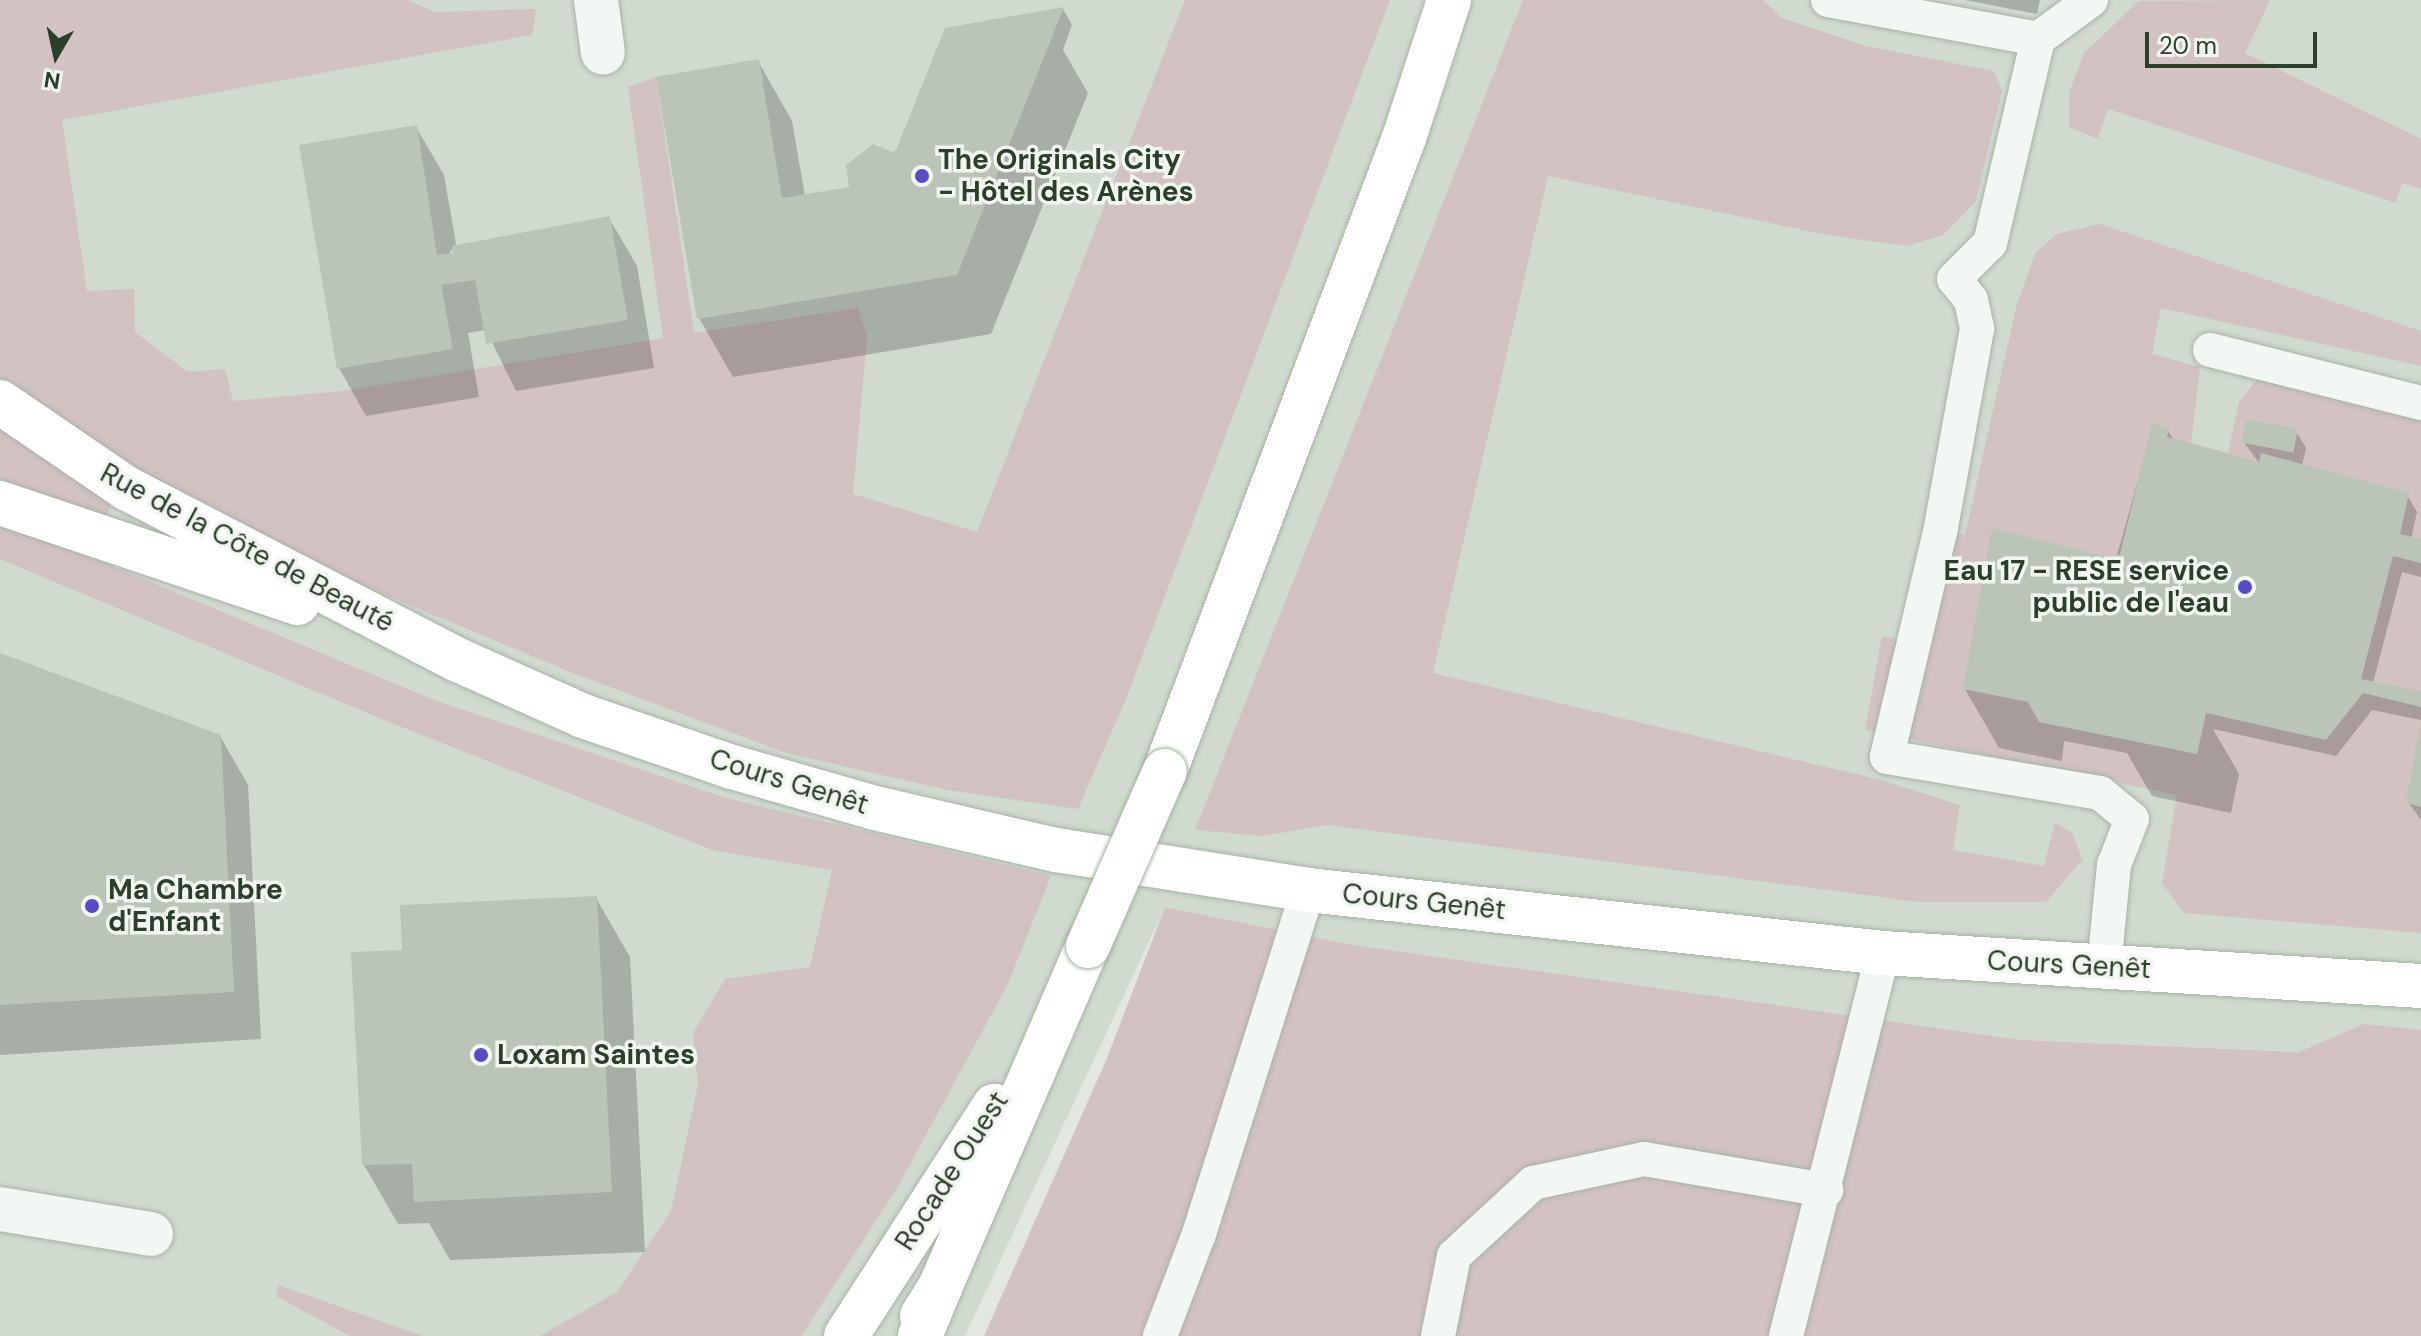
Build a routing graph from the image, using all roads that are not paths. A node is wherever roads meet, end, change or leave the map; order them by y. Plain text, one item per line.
1 (596, 0) edge
2 (1449, 0) edge
3 (1828, 0) edge
4 (2091, 0) edge
5 (2038, 39) junction
6 (603, 53) dead end
7 (2210, 350) dead end
8 (0, 402) edge
9 (2421, 403) edge
10 (0, 503) edge
11 (458, 660) junction
12 (1308, 890) junction
13 (1883, 953) junction
14 (2104, 967) junction
15 (2421, 986) edge
16 (1059, 1006) junction
17 (1826, 1190) junction
18 (0, 1209) edge
19 (151, 1234) dead end
20 (941, 1285) junction
21 (846, 1336) edge
22 (910, 1336) edge
23 (920, 1336) edge
24 (1160, 1336) edge
25 (1438, 1336) edge
26 (1786, 1336) edge

1 - 6 street
2 - 16 main road, bridge
3 - 5 lane
4 - 5 lane
5 - 14 lane
7 - 9 lane
8 - 11 main road, Rue de la Côte de Beauté
10 - 11 main road
11 - 12 main road, Cours Genêt
12 - 13 main road, Cours Genêt
12 - 24 lane
13 - 14 main road, Cours Genêt
13 - 17 lane
14 - 15 main road, Cours Genêt
16 - 20 main road
16 - 21 main road, Rocade Ouest
17 - 25 lane
17 - 26 lane
18 - 19 street
20 - 22 main road, Rocade Ouest
20 - 23 main road

